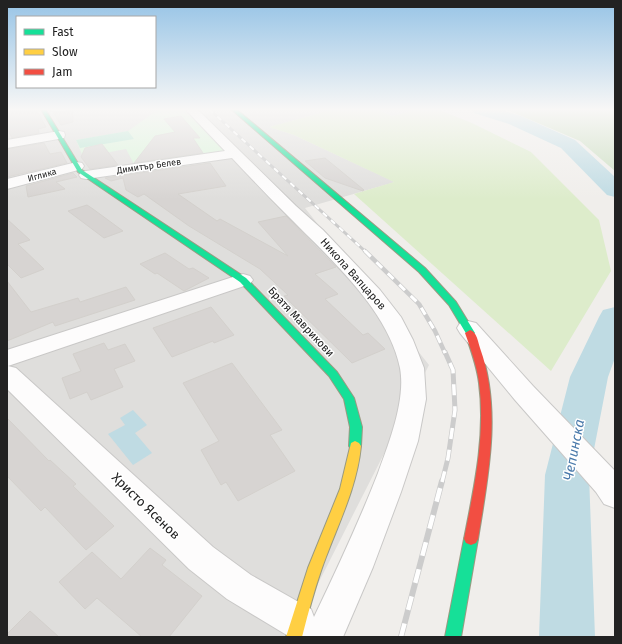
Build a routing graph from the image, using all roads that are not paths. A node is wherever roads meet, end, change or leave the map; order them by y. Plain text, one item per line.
1 (36, 139) edge
2 (61, 139) edge
3 (222, 139) edge
4 (268, 139) edge
5 (7, 144) edge
6 (236, 153) junction
7 (81, 171) junction
8 (7, 184) edge
9 (243, 280) junction
10 (467, 327) junction
11 (7, 358) edge
12 (7, 374) edge
13 (611, 489) edge
14 (296, 630) edge
15 (324, 637) edge
16 (453, 637) edge

1 - 5 street
2 - 7 street, Братя Маврикови
3 - 6 street, Никола Вапцаров
4 - 10 street
6 - 7 street, Димитър Белев
6 - 15 street, Никола Вапцаров
7 - 8 street, Иглика
7 - 9 street, Братя Маврикови
9 - 11 street
9 - 14 street, Братя Маврикови
10 - 13 street
10 - 16 street
12 - 14 street, Христо Ясенов

